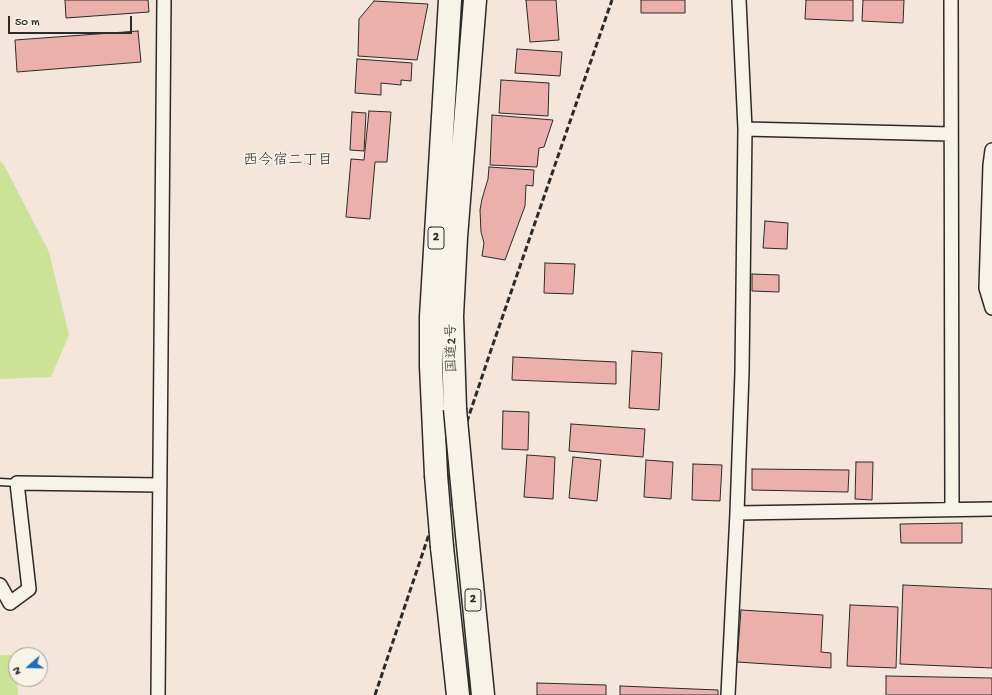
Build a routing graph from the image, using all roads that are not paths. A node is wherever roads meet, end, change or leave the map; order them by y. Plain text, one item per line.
1 (164, 0) edge
2 (450, 0) edge
3 (474, 0) edge
4 (739, 0) edge
5 (951, 0) edge
6 (745, 130) junction
7 (951, 134) junction
8 (992, 150) edge
9 (992, 308) edge
10 (0, 482) edge
11 (17, 483) junction
12 (160, 485) junction
13 (952, 509) junction
14 (992, 509) edge
15 (737, 513) junction
16 (0, 585) edge
17 (158, 695) edge
18 (458, 695) edge
19 (483, 695) edge
20 (728, 695) edge

1 - 12 street
2 - 18 highway, 国道2号 / 2, bridge
3 - 19 highway, 国道2号 / 2, bridge
4 - 6 street
5 - 7 street
6 - 7 street
6 - 15 street
7 - 13 street
8 - 9 street
10 - 11 lane
11 - 12 street
11 - 16 street
12 - 17 street
13 - 14 street
13 - 15 street
15 - 20 street

